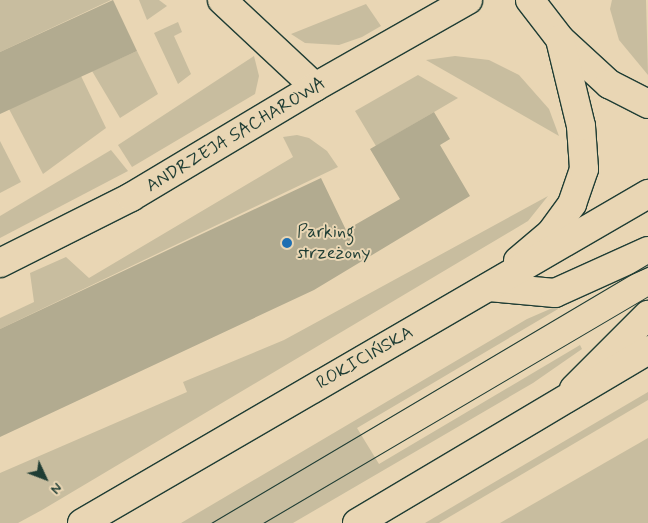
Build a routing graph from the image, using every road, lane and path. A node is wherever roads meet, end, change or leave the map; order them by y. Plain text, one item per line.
1 (222, 0) edge
2 (468, 0) edge
3 (530, 0) edge
4 (560, 39) junction
5 (315, 87) junction
6 (648, 104) edge
7 (648, 194) edge
8 (648, 251) edge
9 (0, 263) edge
10 (489, 287) junction
11 (648, 315) edge
12 (648, 350) edge
13 (561, 402) junction
14 (82, 523) edge
15 (357, 523) edge

1 - 5 street
2 - 5 street, ANDRZEJA SACHAROWA
3 - 4 street
4 - 6 street
4 - 10 street
5 - 9 street, ANDRZEJA SACHAROWA
7 - 10 street, ROKICIŃSKA
8 - 10 street
10 - 14 street, ROKICIŃSKA
11 - 13 street
12 - 13 street
13 - 15 street

